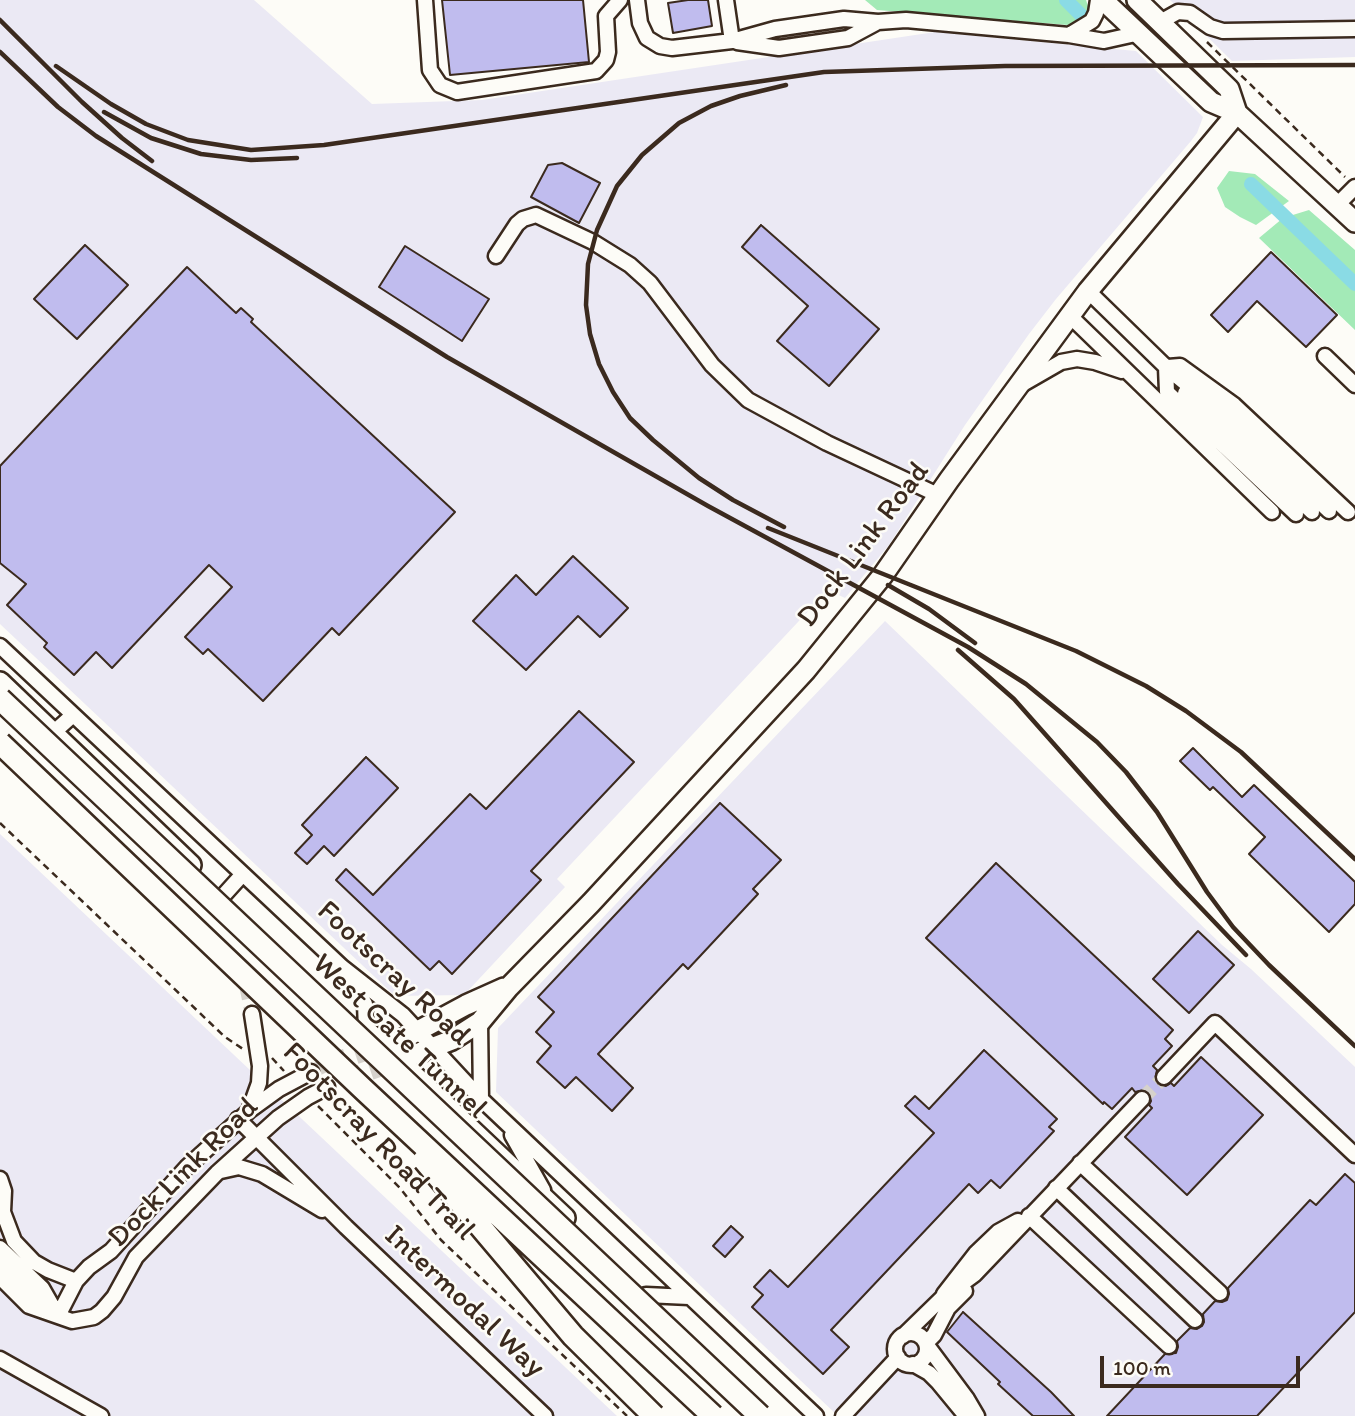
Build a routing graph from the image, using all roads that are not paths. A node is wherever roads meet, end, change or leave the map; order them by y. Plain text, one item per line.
1 (425, 0) edge
2 (620, 0) edge
3 (637, 0) edge
4 (726, 0) edge
5 (1098, 0) edge
6 (1103, 0) edge
7 (1137, 0) edge
8 (878, 22) junction
9 (1160, 22) junction
10 (1355, 29) edge
11 (1140, 33) junction
12 (1069, 35) junction
13 (732, 41) junction
14 (1237, 113) junction
15 (1355, 187) edge
16 (1337, 205) junction
17 (1355, 222) edge
18 (496, 256) dead end
19 (1088, 291) junction
20 (1069, 315) junction
21 (1325, 356) dead end
22 (1166, 367) junction
23 (1127, 373) junction
24 (1355, 385) edge
25 (1014, 389) junction
26 (938, 495) junction
27 (1329, 511) dead end
28 (1272, 512) dead end
29 (1312, 512) dead end
30 (1348, 512) dead end
31 (1296, 514) dead end
32 (0, 646) edge
33 (0, 682) edge
34 (0, 699) edge
35 (74, 715) junction
36 (53, 733) junction
37 (0, 743) edge
38 (242, 875) junction
39 (223, 895) junction
40 (342, 967) junction
41 (509, 986) junction
42 (252, 1014) tunnel mouth
43 (481, 1022) junction
44 (366, 1031) junction
45 (419, 1031) junction
46 (383, 1046) junction
47 (434, 1048) junction
48 (399, 1061) junction
49 (311, 1072) tunnel mouth
50 (1164, 1077) tunnel mouth
51 (327, 1087) tunnel mouth
52 (362, 1088) junction
53 (481, 1098) junction
54 (1142, 1099) tunnel mouth
55 (244, 1114) junction
56 (502, 1119) junction
57 (256, 1136) junction
58 (1355, 1155) edge
59 (1080, 1163) junction
60 (217, 1173) junction
61 (0, 1179) edge
62 (1056, 1188) junction
63 (552, 1206) junction
64 (1029, 1216) junction
65 (346, 1227) junction
66 (0, 1248) edge
67 (0, 1263) edge
68 (0, 1277) edge
69 (76, 1281) junction
70 (1220, 1293) dead end
71 (646, 1295) junction
72 (690, 1297) junction
73 (58, 1316) junction
74 (1195, 1320) dead end
75 (903, 1336) junction
76 (926, 1344) junction
77 (1169, 1346) dead end
78 (898, 1357) junction
79 (0, 1359) edge
80 (913, 1364) junction
81 (101, 1416) edge
82 (545, 1416) edge
83 (654, 1416) edge
84 (713, 1416) edge
85 (760, 1416) edge
86 (774, 1416) edge
87 (816, 1416) edge
88 (843, 1416) edge
89 (966, 1416) edge
90 (977, 1416) edge

1 - 2 street
3 - 13 street
4 - 13 street
5 - 12 street
6 - 11 main road
7 - 9 main road
8 - 12 street
8 - 13 street
8 - 13 street
8 - 13 street
9 - 10 street
9 - 11 main road
9 - 14 main road
11 - 12 street
11 - 14 main road
14 - 16 main road
14 - 19 main road, Dock Link Road
15 - 16 street
16 - 17 main road
18 - 26 street
19 - 20 main road, Dock Link Road
19 - 22 street
20 - 23 street
20 - 25 main road, Dock Link Road
21 - 24 street
22 - 27 street
22 - 29 street
22 - 30 street
22 - 31 street
23 - 25 street
23 - 28 street
25 - 26 main road, Dock Link Road
26 - 41 main road, Dock Link Road
32 - 35 street, Footscray Road
33 - 36 main road, Footscray Road
34 - 85 highway, West Gate Tunnel, bridge
35 - 36 street
35 - 38 street, Footscray Road
36 - 39 main road, Footscray Road
37 - 52 highway, West Gate Tunnel, bridge
38 - 39 street
38 - 40 street, Footscray Road
39 - 44 main road, Footscray Road
40 - 44 street
40 - 45 street, Footscray Road
41 - 43 main road, Dock Link Road
41 - 45 main road, Dock Link Road
42 - 55 street
43 - 47 main road, Dock Link Road
43 - 53 street
44 - 46 main road, Footscray Road
45 - 46 main road, Dock Link Road
45 - 47 street, Footscray Road
46 - 48 main road, Footscray Road
47 - 48 main road, Dock Link Road
47 - 53 street, Footscray Road
48 - 63 main road, Footscray Road
49 - 55 street, Dock Link Road
50 - 58 street
51 - 57 street, Dock Link Road
52 - 83 highway, bridge
52 - 84 highway, West Gate Tunnel, bridge
53 - 56 street, Footscray Road
54 - 59 street
55 - 57 street, Intermodal Way
55 - 69 street, Dock Link Road
56 - 63 street, Footscray Road
56 - 72 street, Footscray Road
57 - 60 street, Dock Link Road
57 - 65 street, Intermodal Way
59 - 62 street
59 - 70 street
60 - 65 street, Intermodal Way
60 - 73 street, Dock Link Road
61 - 69 street
62 - 64 street
62 - 74 street
63 - 71 main road, Footscray Road
64 - 75 street
64 - 76 street
64 - 77 street
65 - 82 street, Intermodal Way
66 - 73 street
67 - 73 street
68 - 73 street
69 - 73 street
71 - 72 street
71 - 86 main road, Footscray Road
72 - 87 street, Footscray Road
75 - 76 street
75 - 78 street
76 - 80 street
76 - 90 street
78 - 80 street
78 - 88 street
79 - 81 street
80 - 89 street

